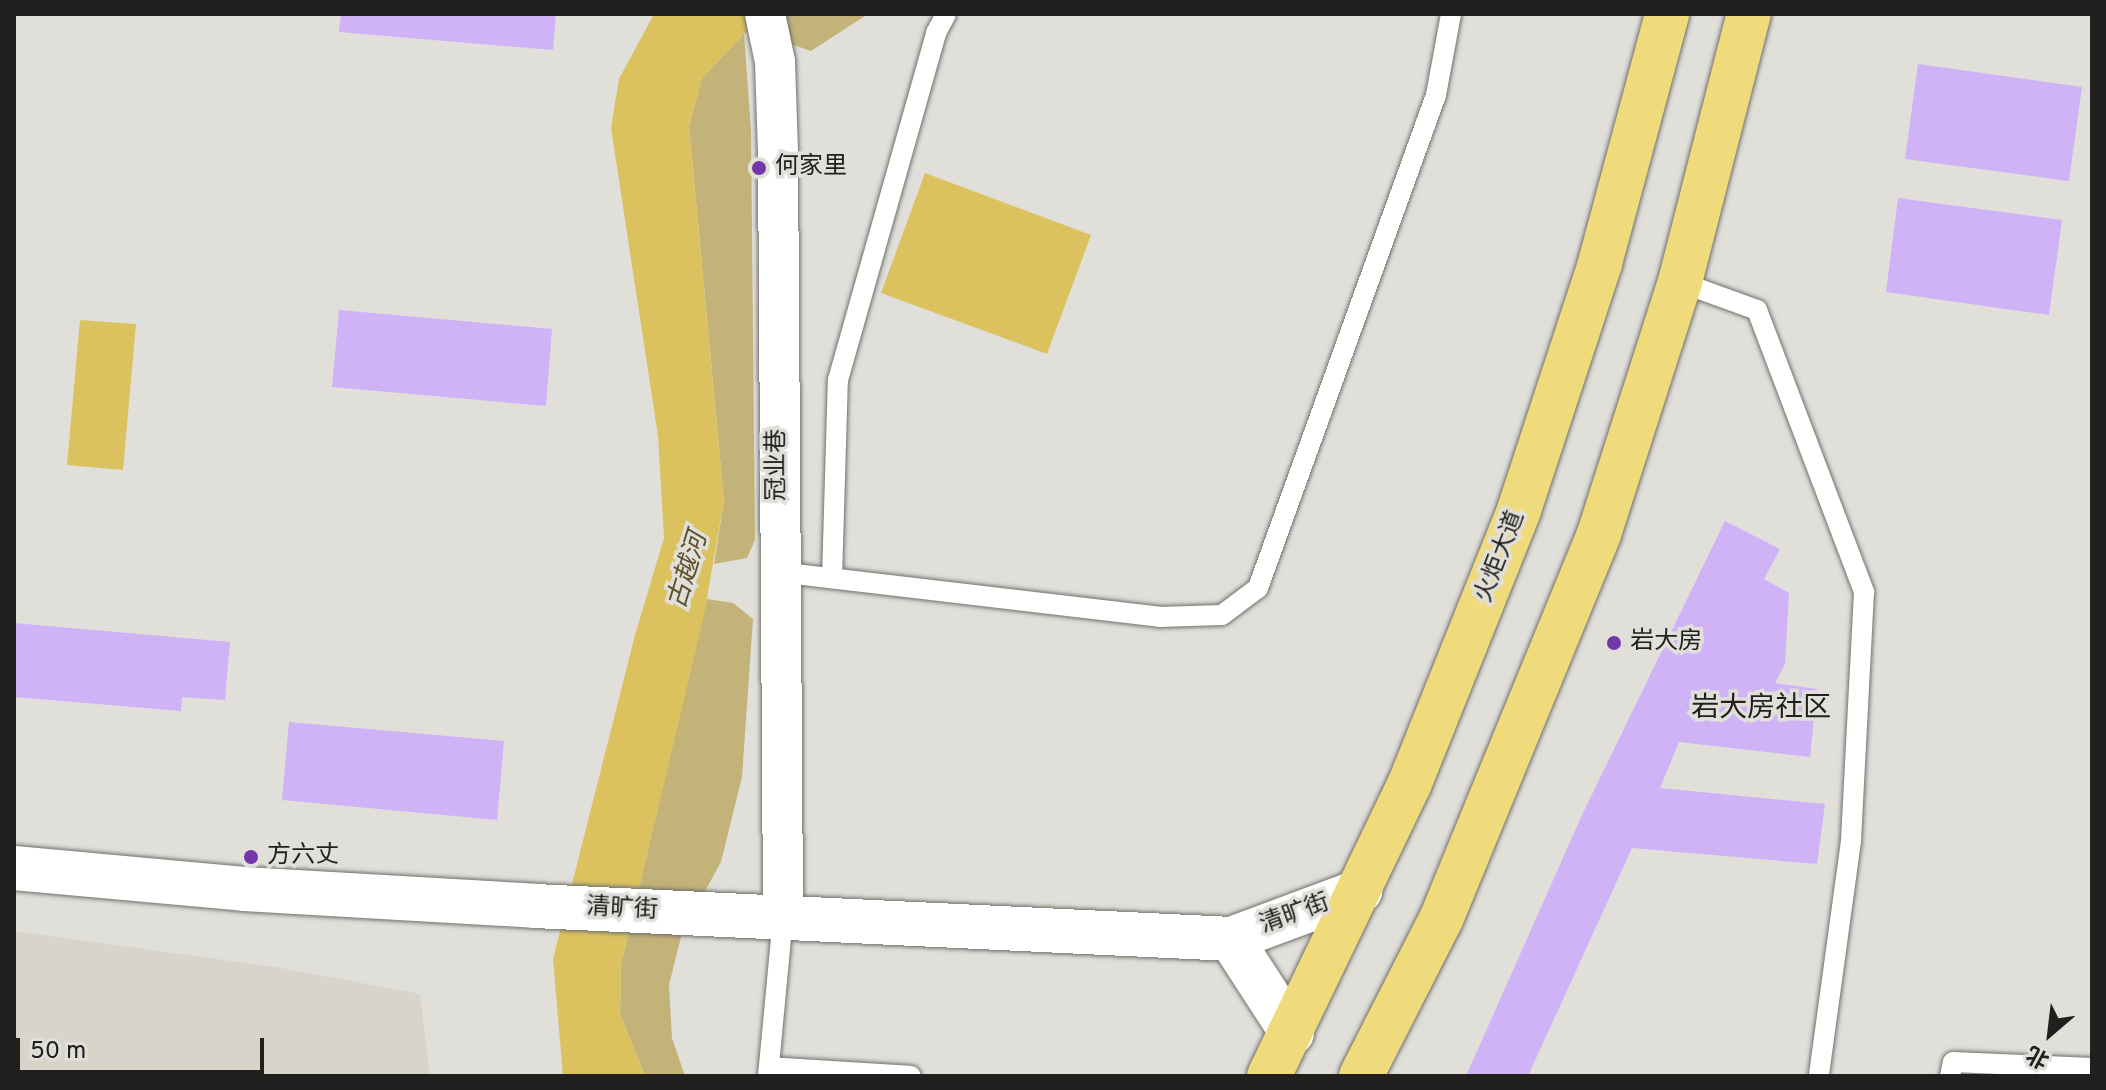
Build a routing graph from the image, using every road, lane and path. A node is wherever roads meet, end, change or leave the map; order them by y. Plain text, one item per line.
1 (765, 14) edge
2 (946, 14) edge
3 (1451, 14) edge
4 (1667, 14) edge
5 (1749, 14) edge
6 (1680, 282) junction
7 (778, 572) junction
8 (832, 578) junction
9 (14, 868) edge
10 (1360, 891) junction
11 (783, 917) junction
12 (1231, 939) junction
13 (1292, 1033) junction
14 (2092, 1068) edge
15 (768, 1071) edge
16 (911, 1076) edge
17 (1269, 1076) edge
18 (1361, 1076) edge
19 (1819, 1076) edge
20 (1950, 1076) edge

1 - 7 street, 冠业巷
2 - 8 lane
3 - 8 lane
4 - 10 main road, 火炬大道
5 - 6 main road
6 - 18 main road
6 - 19 lane
7 - 8 lane
7 - 11 street, 冠业巷
9 - 11 street, 清旷街
10 - 12 street, 清旷街
10 - 13 main road, 火炬大道
11 - 12 street, 清旷街
11 - 15 lane
12 - 13 street, 清旷街
13 - 17 main road, 火炬大道
14 - 20 lane
15 - 16 lane

